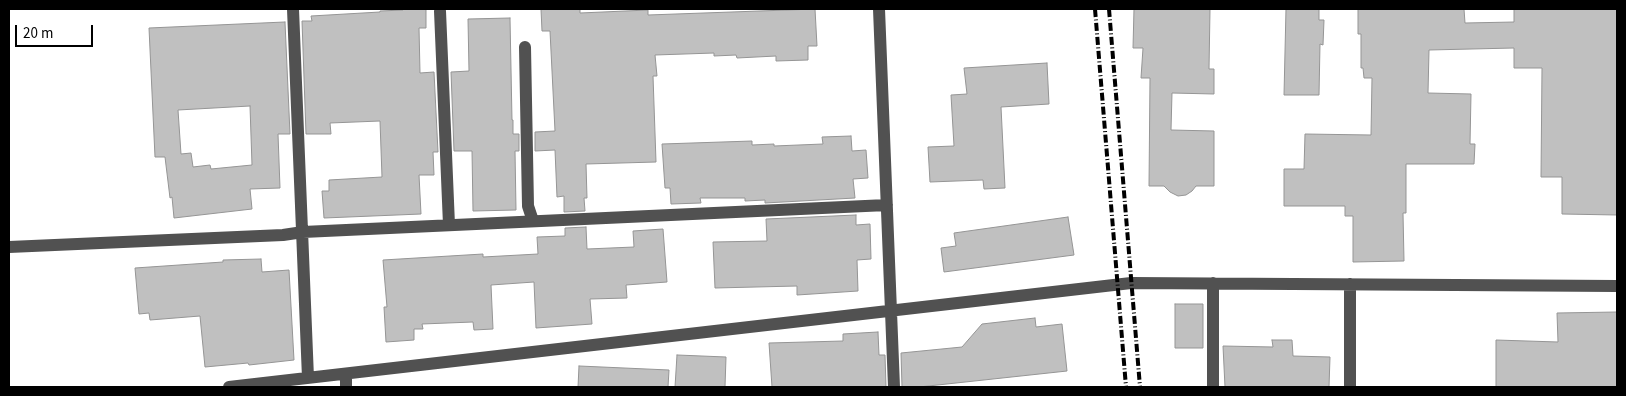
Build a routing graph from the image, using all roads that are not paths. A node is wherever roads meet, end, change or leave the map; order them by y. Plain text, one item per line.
1 (293, 9) edge
2 (879, 9) edge
3 (440, 11) dead end
4 (525, 47) dead end
5 (887, 205) junction
6 (534, 221) junction
7 (448, 225) junction
8 (303, 232) junction
9 (9, 247) edge
10 (1213, 283) junction
11 (1350, 284) junction
12 (1617, 286) edge
13 (891, 310) junction
14 (308, 378) junction
15 (346, 381) edge
16 (229, 387) edge
17 (894, 387) edge
18 (1213, 387) edge
19 (1350, 387) edge

1 - 8 street
2 - 5 street
3 - 7 street
4 - 6 street
5 - 6 street
5 - 13 street
6 - 7 street
7 - 8 street
8 - 9 street
8 - 14 street
10 - 11 street
10 - 13 street
10 - 18 street
11 - 12 street
11 - 19 street
13 - 15 street
13 - 17 street
14 - 15 street
14 - 16 street

